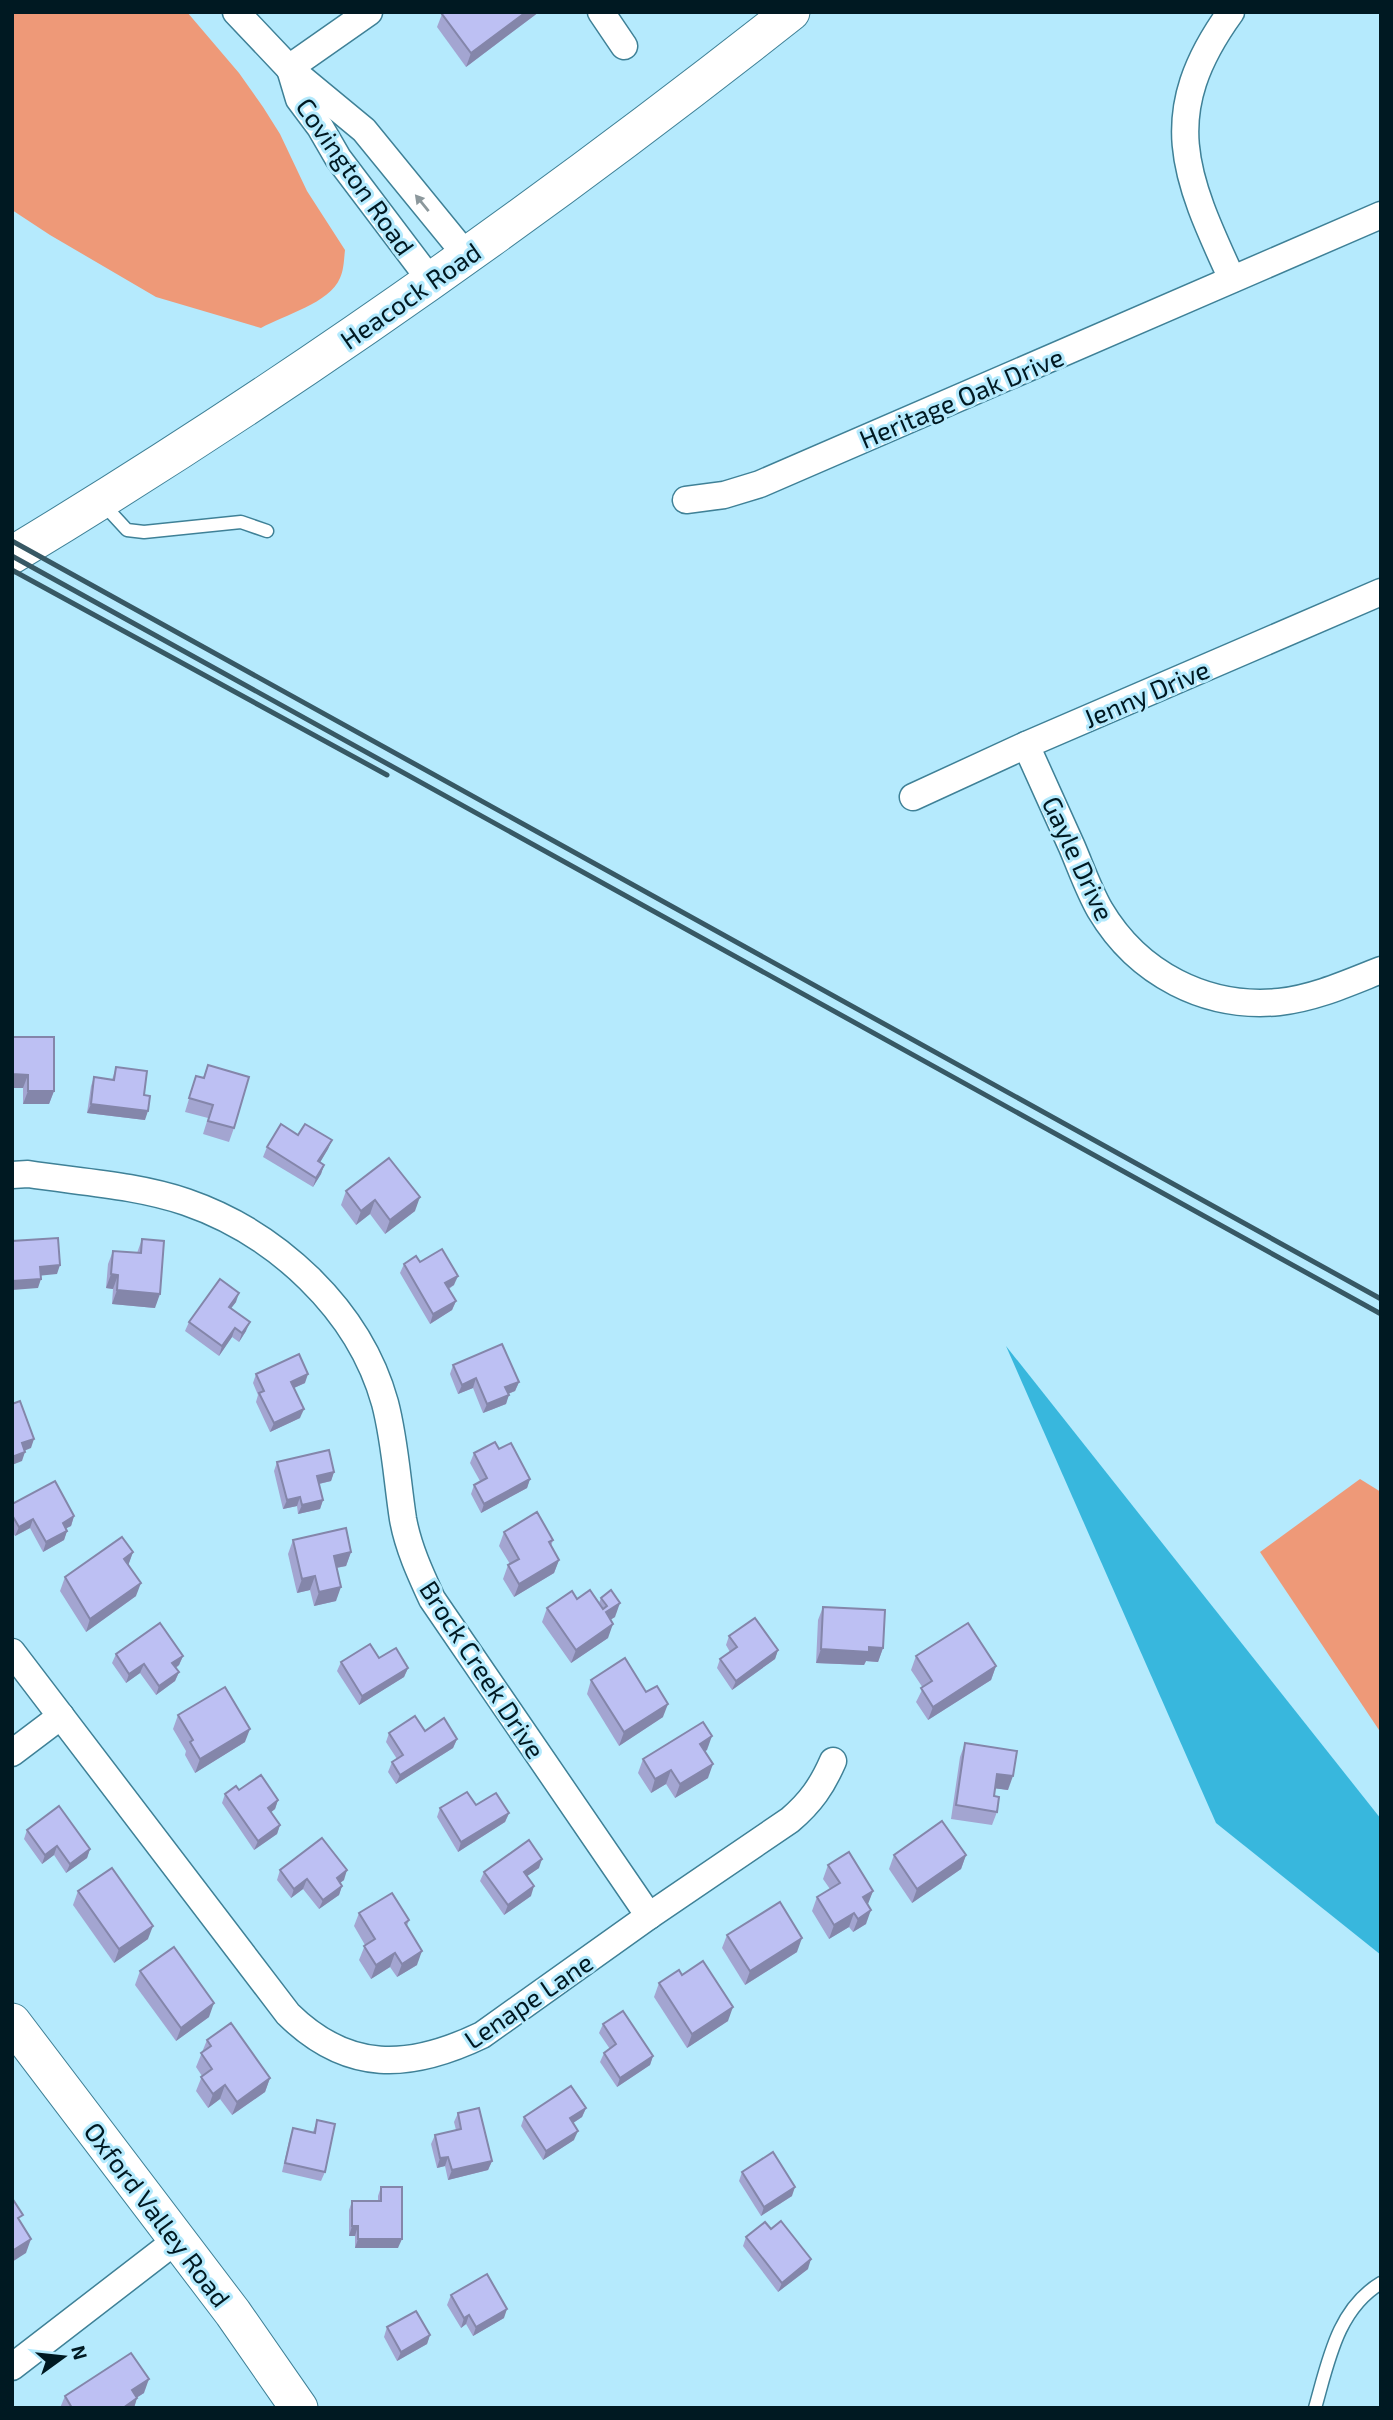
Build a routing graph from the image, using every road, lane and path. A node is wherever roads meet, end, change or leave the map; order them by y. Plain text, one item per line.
1 (236, 12) edge
2 (369, 12) edge
3 (601, 12) edge
4 (791, 12) edge
5 (1231, 12) edge
6 (624, 46) dead end
7 (289, 68) junction
8 (1381, 215) edge
9 (466, 255) junction
10 (1232, 279) junction
11 (431, 281) junction
12 (686, 500) dead end
13 (100, 501) junction
14 (267, 531) dead end
15 (12, 555) edge
16 (1381, 592) edge
17 (1026, 745) junction
18 (913, 797) dead end
19 (1381, 970) edge
20 (12, 1175) edge
21 (12, 1652) edge
22 (61, 1716) junction
23 (12, 1753) edge
24 (833, 1761) dead end
25 (649, 1916) junction
26 (12, 2022) edge
27 (177, 2239) junction
28 (1381, 2283) edge
29 (12, 2367) edge
30 (299, 2408) edge
31 (1315, 2408) edge

1 - 7 street, Covington Road
2 - 7 street
3 - 6 street
4 - 9 main road, Heacock Road
5 - 10 street
9 -> 7 street, Covington Road
7 - 11 street, Covington Road
8 - 10 street, Heritage Oak Drive
9 - 11 main road, Heacock Road
10 - 12 street, Heritage Oak Drive
11 - 13 main road, Heacock Road
13 - 14 lane
13 - 15 main road, Heacock Road
16 - 17 street, Jenny Drive
17 - 18 street, Jenny Drive
17 - 19 street, Gayle Drive
20 - 25 street, Brock Creek Drive
21 - 22 street
22 - 23 street
22 - 25 street, Lenape Lane
24 - 25 street, Lenape Lane
26 - 27 main road, Oxford Valley Road
27 - 29 street
27 - 30 main road, Oxford Valley Road
28 - 31 lane

